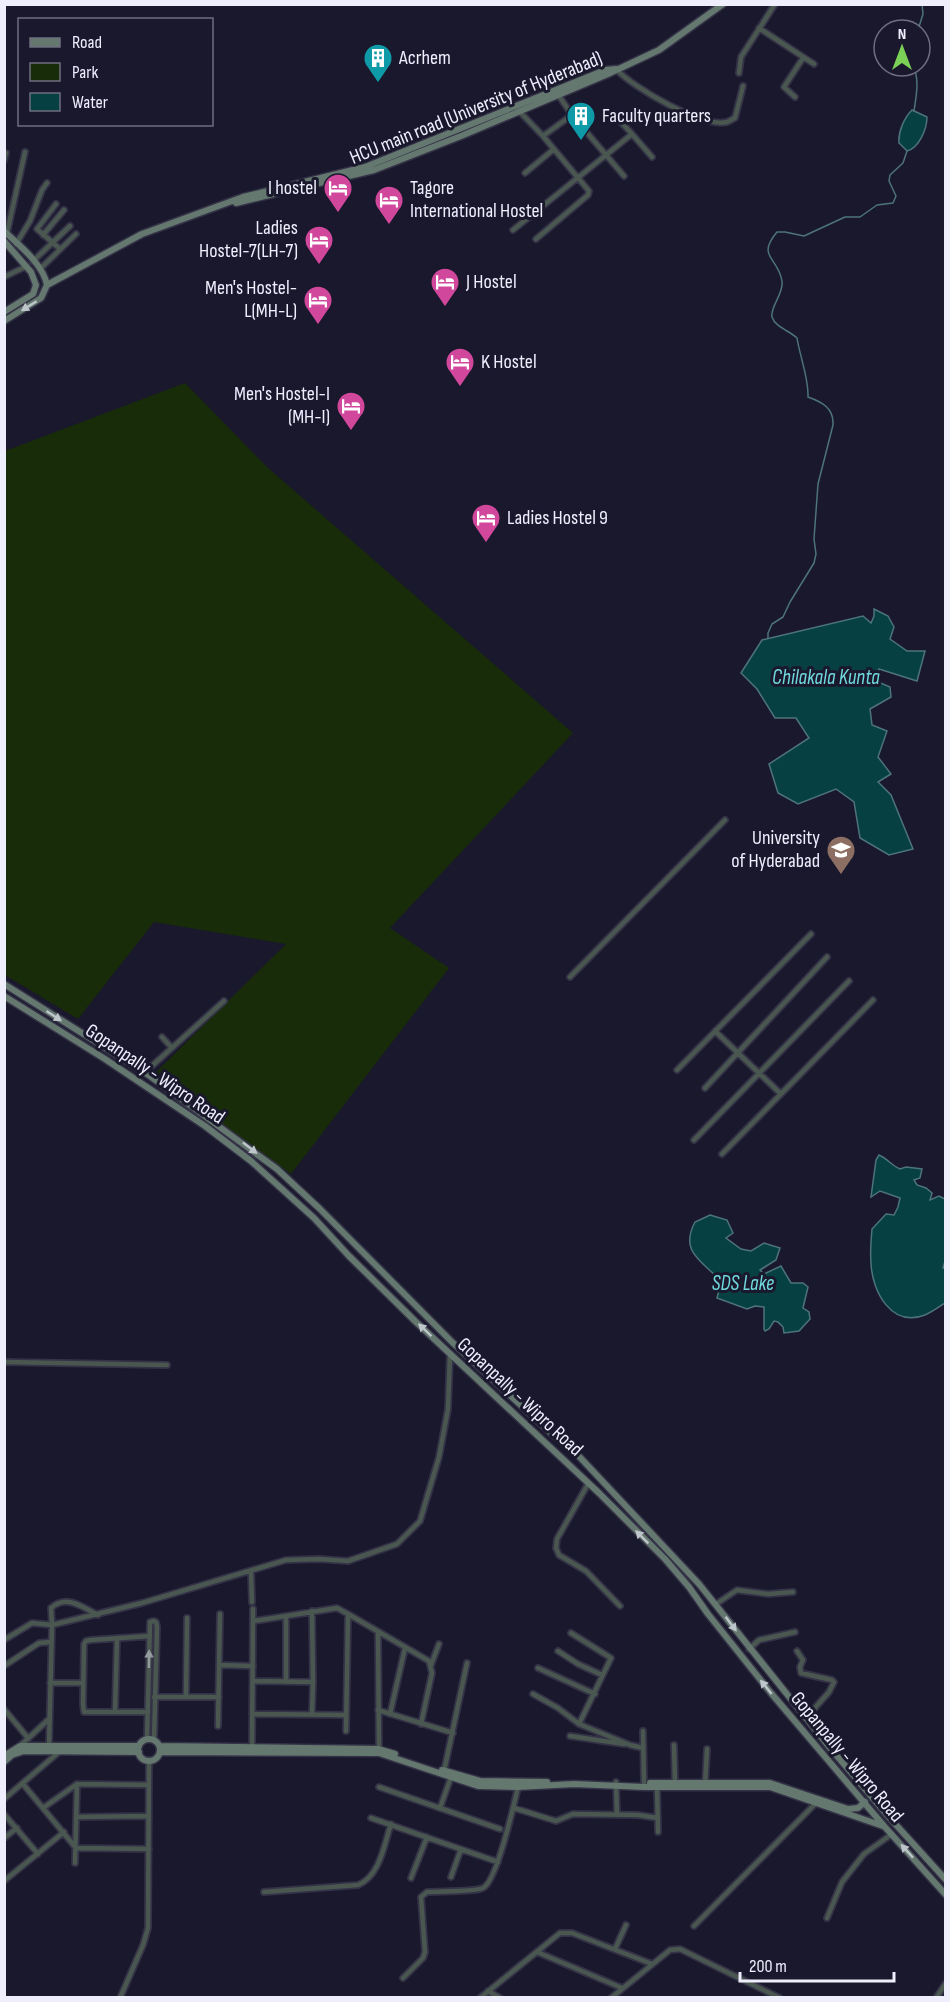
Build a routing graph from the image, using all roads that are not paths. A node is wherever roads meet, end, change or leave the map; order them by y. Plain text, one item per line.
1 (723, 4) edge
2 (775, 4) edge
3 (759, 28) junction
4 (802, 58) junction
5 (814, 64) dead end
6 (616, 69) junction
7 (739, 73) dead end
8 (743, 86) dead end
9 (557, 92) junction
10 (795, 97) dead end
11 (519, 111) junction
12 (572, 115) junction
13 (620, 121) dead end
14 (632, 134) junction
15 (543, 136) junction
16 (554, 149) junction
17 (6, 153) dead end
18 (26, 153) dead end
19 (606, 155) junction
20 (652, 157) dead end
21 (4, 160) edge
22 (525, 173) dead end
23 (624, 176) dead end
24 (578, 177) junction
25 (47, 183) dead end
26 (56, 204) dead end
27 (225, 205) junction
28 (64, 210) dead end
29 (70, 226) dead end
30 (513, 230) dead end
31 (6, 232) edge
32 (76, 234) dead end
33 (43, 235) junction
34 (536, 239) dead end
35 (4, 241) edge
36 (52, 242) junction
37 (16, 244) junction
38 (60, 249) junction
39 (33, 261) junction
40 (27, 266) junction
41 (40, 269) junction
42 (4, 277) edge
43 (46, 285) junction
44 (4, 312) edge
45 (4, 321) edge
46 (725, 820) dead end
47 (811, 934) dead end
48 (827, 957) dead end
49 (570, 977) dead end
50 (849, 981) dead end
51 (4, 984) edge
52 (4, 996) edge
53 (873, 1000) dead end
54 (224, 1001) dead end
55 (715, 1031) junction
56 (162, 1037) dead end
57 (172, 1048) junction
58 (738, 1052) junction
59 (677, 1070) dead end
60 (144, 1073) junction
61 (759, 1073) junction
62 (705, 1088) dead end
63 (781, 1094) junction
64 (694, 1140) dead end
65 (722, 1154) dead end
66 (266, 1161) junction
67 (259, 1169) junction
68 (450, 1354) junction
69 (4, 1362) edge
70 (167, 1365) dead end
71 (604, 1483) junction
72 (588, 1484) junction
73 (599, 1493) junction
74 (251, 1572) junction
75 (793, 1592) dead end
76 (252, 1602) dead end
77 (716, 1604) junction
78 (620, 1606) dead end
79 (254, 1609) dead end
80 (312, 1611) junction
81 (220, 1614) dead end
82 (348, 1614) junction
83 (98, 1615) junction
84 (286, 1616) junction
85 (187, 1618) dead end
86 (254, 1621) junction
87 (52, 1625) junction
88 (795, 1632) dead end
89 (378, 1633) junction
90 (572, 1633) dead end
91 (150, 1636) junction
92 (117, 1638) junction
93 (4, 1640) edge
94 (51, 1642) junction
95 (438, 1644) dead end
96 (405, 1648) junction
97 (749, 1649) junction
98 (558, 1651) dead end
99 (797, 1651) dead end
100 (467, 1663) dead end
101 (219, 1665) junction
102 (431, 1665) junction
103 (4, 1666) edge
104 (253, 1666) junction
105 (538, 1668) dead end
106 (602, 1675) junction
107 (253, 1682) junction
108 (286, 1682) junction
109 (313, 1682) junction
110 (50, 1683) junction
111 (83, 1683) junction
112 (533, 1694) dead end
113 (595, 1694) junction
114 (148, 1697) junction
115 (155, 1697) junction
116 (186, 1697) junction
117 (219, 1697) junction
118 (794, 1704) junction
119 (4, 1709) edge
120 (378, 1710) junction
121 (787, 1711) junction
122 (115, 1712) junction
123 (148, 1712) junction
124 (801, 1712) junction
125 (252, 1714) junction
126 (312, 1714) junction
127 (390, 1714) junction
128 (346, 1715) junction
129 (793, 1718) junction
130 (806, 1718) junction
131 (49, 1719) junction
132 (422, 1724) junction
133 (579, 1724) junction
134 (218, 1726) dead end
135 (346, 1731) dead end
136 (643, 1731) dead end
137 (453, 1733) junction
138 (570, 1736) dead end
139 (28, 1738) junction
140 (150, 1739) junction
141 (630, 1745) junction
142 (674, 1745) dead end
143 (49, 1746) junction
144 (644, 1748) junction
145 (20, 1749) junction
146 (139, 1749) junction
147 (160, 1749) junction
148 (707, 1749) dead end
149 (252, 1750) junction
150 (60, 1751) junction
151 (379, 1751) junction
152 (4, 1756) edge
153 (149, 1760) junction
154 (4, 1762) edge
155 (444, 1771) junction
156 (451, 1777) junction
157 (616, 1783) junction
158 (644, 1783) junction
159 (675, 1783) junction
160 (23, 1784) junction
161 (77, 1784) junction
162 (149, 1785) junction
163 (657, 1785) junction
164 (705, 1785) junction
165 (379, 1787) dead end
166 (518, 1787) junction
167 (4, 1799) edge
168 (817, 1802) junction
169 (865, 1802) junction
170 (43, 1808) junction
171 (440, 1808) junction
172 (514, 1808) junction
173 (4, 1814) edge
174 (617, 1815) junction
175 (149, 1816) junction
176 (77, 1817) junction
177 (371, 1818) dead end
178 (658, 1818) junction
179 (391, 1824) junction
180 (884, 1826) junction
181 (16, 1828) junction
182 (500, 1828) dead end
183 (64, 1832) junction
184 (658, 1832) dead end
185 (892, 1834) junction
186 (427, 1837) junction
187 (4, 1838) edge
188 (76, 1848) junction
189 (149, 1849) junction
190 (461, 1850) junction
191 (38, 1854) junction
192 (498, 1862) junction
193 (75, 1863) dead end
194 (451, 1877) dead end
195 (411, 1878) dead end
196 (945, 1880) edge
197 (4, 1881) edge
198 (264, 1892) dead end
199 (945, 1895) edge
200 (827, 1918) dead end
201 (626, 1925) dead end
202 (694, 1926) dead end
203 (615, 1949) junction
204 (537, 1952) junction
205 (652, 1964) junction
206 (403, 1978) dead end
207 (945, 1983) edge
208 (622, 1988) junction
209 (488, 1991) junction
210 (120, 1998) edge
211 (480, 1998) edge
212 (500, 1998) edge
213 (611, 1998) edge
214 (780, 1998) edge
215 (936, 1998) edge

1 - 6 main road, HCU main road (University of Hyderabad)
2 - 3 street
3 - 4 street
3 - 7 street
4 - 5 street
4 - 10 street
6 - 8 street
6 - 9 main road, HCU main road (University of Hyderabad)
9 - 11 main road, HCU main road (University of Hyderabad)
9 - 12 street
9 - 27 main road
11 - 15 street
11 - 27 main road, HCU main road (University of Hyderabad)
12 - 15 street
12 - 19 street
13 - 14 street
14 - 19 street
14 - 20 street
15 - 16 street
16 - 22 street
16 - 24 street
17 - 21 street
18 - 31 street
19 - 23 street
19 - 24 street
24 - 30 street
24 - 34 street
25 - 37 street
26 - 33 street
27 - 43 main road
28 - 33 street
29 - 36 street
31 - 37 main road
32 - 38 street
33 - 36 street
35 - 40 main road
36 - 38 street
36 - 39 street
37 - 39 main road
38 - 41 street
39 - 41 main road
40 - 42 street
40 - 44 main road
41 - 43 main road
43 -> 45 main road
46 - 49 street
47 - 55 street
48 - 58 street
50 - 61 street
51 -> 60 main road, Gopanpally - Wipro Road
52 - 67 main road, Gopanpally - Wipro Road
53 - 63 street
54 - 57 street
55 - 58 street
55 - 59 street
56 - 57 street
57 - 60 street
58 - 61 street
58 - 62 street
60 -> 66 main road, Gopanpally - Wipro Road
61 - 63 street
61 - 64 street
63 - 65 street
66 - 67 main road
66 - 71 main road, Gopanpally - Wipro Road
68 -> 67 main road, Gopanpally - Wipro Road
68 - 72 main road, Gopanpally - Wipro Road
68 - 74 street
69 - 70 street
71 - 73 main road
71 - 77 main road, Gopanpally - Wipro Road
72 - 73 main road, Gopanpally - Wipro Road
72 - 78 street
121 -> 73 main road, Gopanpally - Wipro Road
74 - 76 street
74 - 83 street
75 - 77 street
77 -> 97 main road, Gopanpally - Wipro Road
79 - 86 street
80 - 82 street
80 - 84 street
80 - 109 street
81 - 101 street
82 - 89 street
82 - 128 street
83 - 87 street
83 - 87 street
84 - 86 street
84 - 108 street
85 - 116 street
86 - 104 street
87 - 93 street
87 - 94 street
88 - 97 street
89 - 96 street
89 - 120 street
90 - 106 street
91 - 92 street
114 -> 91 street
91 - 115 street
92 - 111 street
92 - 122 street
94 - 103 street
94 - 110 street
95 - 102 street
96 - 102 street
96 - 127 street
97 - 118 main road, Gopanpally - Wipro Road
98 - 106 street
99 - 130 street
100 - 137 street
101 - 104 street
101 - 117 street
102 - 132 street
104 - 107 street
105 - 113 street
106 - 113 street
107 - 108 street
107 - 125 street
108 - 109 street
109 - 126 street
110 - 111 street
110 - 131 street
111 - 122 street
112 - 133 street
113 - 133 street
114 - 115 street
114 - 123 street
115 - 116 street
115 - 140 street
116 - 117 street
117 - 134 street
118 - 121 main road
118 - 124 main road, Gopanpally - Wipro Road
119 - 139 street
120 - 127 street
120 - 151 street
121 - 129 main road, Gopanpally - Wipro Road
122 - 123 street
123 - 140 street
124 - 129 main road
124 - 130 main road, Gopanpally - Wipro Road
125 - 126 street
125 - 149 street
126 - 128 street
127 - 132 street
128 - 135 street
129 - 169 main road, Gopanpally - Wipro Road
130 - 196 main road, Gopanpally - Wipro Road
131 - 139 street
131 - 143 street
132 - 137 street
133 - 141 street
136 - 144 street
137 - 155 street
138 - 141 street
139 - 145 street
140 - 146 main road
140 - 147 main road
141 - 144 street
142 - 159 street
143 - 145 main road
143 - 146 main road
144 - 158 street
145 - 150 main road
145 - 152 main road
145 - 154 main road
146 - 150 main road
146 - 153 main road
147 - 149 main road
147 - 153 main road
148 - 164 street
149 - 151 main road
150 - 160 street
151 - 155 main road
151 - 156 main road
153 - 162 street
155 - 157 main road
156 - 166 main road
156 - 171 street
157 - 158 main road
157 - 163 main road
157 - 166 main road
157 - 174 street
158 - 163 main road
159 - 163 main road
159 - 164 main road
160 - 167 street
160 - 170 street
161 - 162 street
161 - 170 street
161 - 176 street
162 - 175 street
163 - 164 main road
163 - 178 street
164 - 168 main road
164 - 169 main road
165 - 171 street
166 - 172 street
168 - 180 main road
168 - 202 street
169 - 180 main road, Gopanpally - Wipro Road
170 - 183 street
171 - 182 street
172 - 174 street
172 - 192 street
173 - 181 street
174 - 178 street
175 - 176 street
175 - 189 street
176 - 188 street
177 - 179 street
178 - 184 street
179 - 186 street
179 - 198 street
180 - 185 main road, Gopanpally - Wipro Road
181 - 187 street
181 - 191 street
183 - 188 street
183 - 191 street
199 -> 185 main road, Gopanpally - Wipro Road
185 - 200 street
186 - 190 street
186 - 195 street
188 - 189 street
188 - 193 street
189 - 210 street
190 - 192 street
190 - 194 street
191 - 197 street
192 - 206 street
201 - 203 street
203 - 204 street
203 - 205 street
204 - 208 street
204 - 209 street
205 - 208 street
205 - 214 street
207 - 215 street
208 - 213 street
209 - 211 street
209 - 212 street

